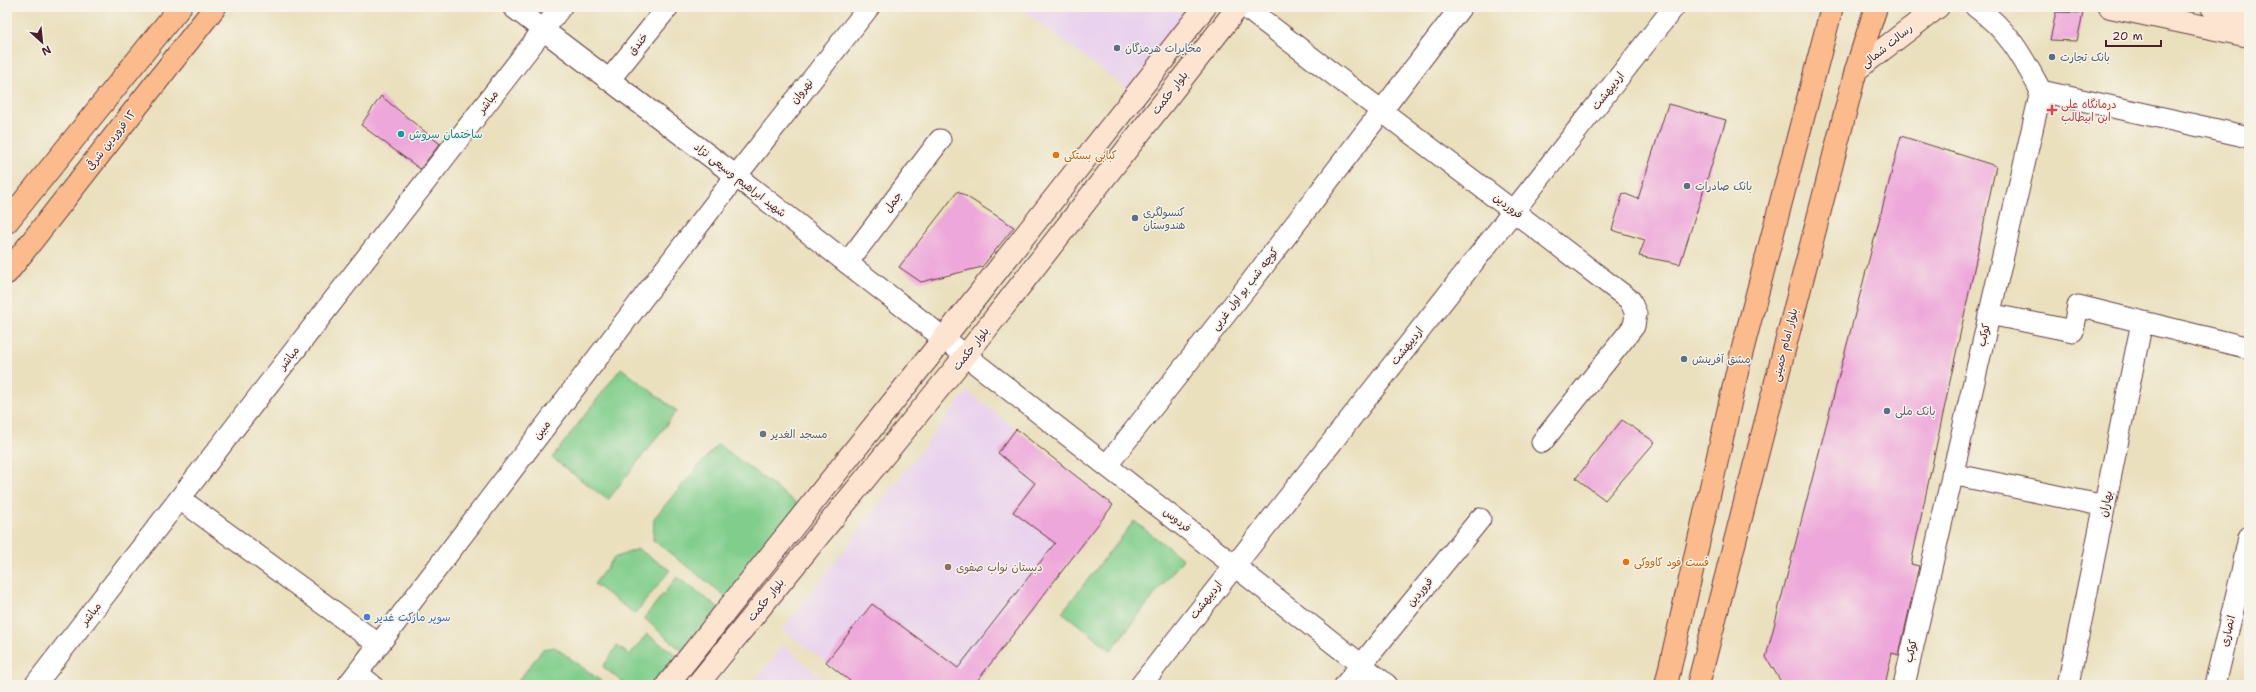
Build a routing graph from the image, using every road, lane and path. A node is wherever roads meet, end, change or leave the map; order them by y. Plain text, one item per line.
1 (180, 7) edge
2 (215, 7) edge
3 (513, 7) edge
4 (562, 7) edge
5 (668, 7) edge
6 (869, 7) edge
7 (1205, 7) edge
8 (1238, 7) edge
9 (1245, 7) edge
10 (1461, 7) edge
11 (1674, 7) edge
12 (1876, 7) edge
13 (1938, 7) edge
14 (1976, 7) edge
15 (2110, 7) edge
16 (2212, 7) edge
17 (1829, 11) edge
18 (2249, 16) edge
19 (544, 30) junction
20 (2249, 36) edge
21 (1856, 70) junction
22 (609, 80) junction
23 (2041, 91) junction
24 (1380, 111) junction
25 (2249, 137) edge
26 (940, 140) dead end
27 (736, 176) junction
28 (1514, 210) junction
29 (7, 222) edge
30 (847, 263) junction
31 (7, 273) edge
32 (1989, 314) junction
33 (2142, 322) junction
34 (944, 338) junction
35 (2249, 348) edge
36 (966, 355) junction
37 (1542, 442) dead end
38 (1107, 465) junction
39 (1952, 474) junction
40 (180, 499) junction
41 (2105, 506) junction
42 (1480, 519) dead end
43 (2249, 537) edge
44 (1233, 565) junction
45 (2245, 577) edge
46 (378, 644) junction
47 (1361, 664) junction
48 (359, 681) edge
49 (35, 685) edge
50 (667, 685) edge
51 (697, 685) edge
52 (1141, 685) edge
53 (1345, 685) edge
54 (1387, 685) edge
55 (1666, 685) edge
56 (1698, 685) edge
57 (1904, 685) edge
58 (2068, 685) edge
59 (2216, 685) edge

1 - 29 main road
2 - 31 main road, ١٢ فروردین شرقی
3 - 19 street, شهید ابراهیم وسیعی نژاد
4 - 19 street, مباشر
5 - 22 street, خندق
6 - 27 street, نهروان
7 - 34 street
8 - 36 street, بلوار حکمت
9 - 24 street, فروردین
10 - 24 street, کوچه شب بو اول غربی
11 - 28 street, اردیبهشت
12 - 21 main road, بلوار امام خمینی
13 - 21 street, رسالت شمالی
14 - 23 street
15 - 20 street
16 - 18 street
17 - 55 main road
19 - 22 street, شهید ابراهیم وسیعی نژاد
19 - 40 street, مباشر
21 - 56 main road, بلوار امام خمینی
22 - 27 street, شهید ابراهیم وسیعی نژاد
23 - 25 street
23 - 32 street, کوکب
24 - 28 street, فروردین
24 - 38 street, کوچه شب بو اول غربی
26 - 30 street, جمل
27 - 30 street, شهید ابراهیم وسیعی نژاد
27 - 46 street, مبین
28 - 37 street, فروردین
28 - 44 street, اردیبهشت
30 - 34 street, شهید ابراهیم وسیعی نژاد
32 - 33 street
32 - 39 street, کوکب
33 - 35 street
33 - 41 street, بهاران
34 - 36 street, شهید ابراهیم وسیعی نژاد
34 - 50 street
36 - 38 street, فردوس
36 - 51 street, بلوار حکمت
38 - 44 street, فردوس
39 - 41 street
39 - 57 street, کوکب
40 - 46 street
40 - 49 street, مباشر
41 - 58 street, بهاران
42 - 47 street, فروردین
43 - 45 street, انصاری
44 - 47 street, فردوس
44 - 52 street, اردیبهشت
45 - 59 street, انصاری
46 - 48 street, مبین
47 - 53 street, فروردین
47 - 54 street, فردوس

